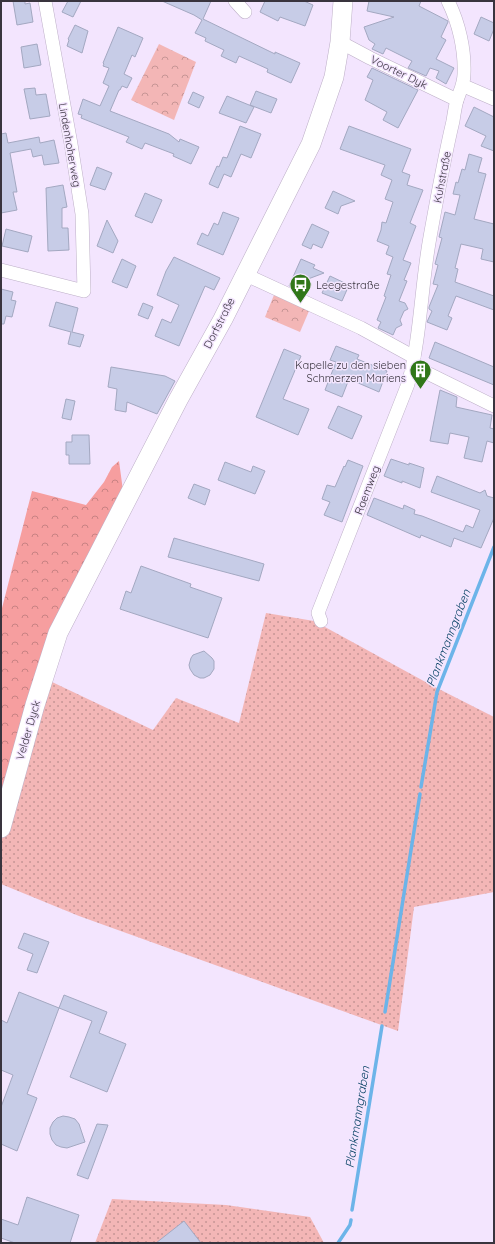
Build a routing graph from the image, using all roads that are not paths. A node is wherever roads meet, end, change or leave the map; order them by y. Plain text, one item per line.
1 (44, 1) edge
2 (235, 1) edge
3 (344, 1) edge
4 (448, 1) edge
5 (245, 12) dead end
6 (340, 42) junction
7 (464, 86) junction
8 (494, 99) edge
9 (457, 100) junction
10 (1, 270) edge
11 (244, 274) junction
12 (414, 362) junction
13 (494, 406) edge
14 (321, 621) dead end
15 (58, 633) joint
16 (1, 828) edge

1 - 10 street, Lindenhoherweg
2 - 5 street
3 - 6 main road, Dorfstraße
4 - 7 street, Kuhstraße
6 - 9 street, Voorter Dyk
6 - 11 main road, Dorfstraße
7 - 8 street
7 - 9 street, Kuhstraße
9 - 12 street, Kuhstraße
11 - 12 street
11 - 15 main road, Dorfstraße
12 - 13 street
12 - 14 street, Raemweg
15 - 16 main road, Velder Dyck

